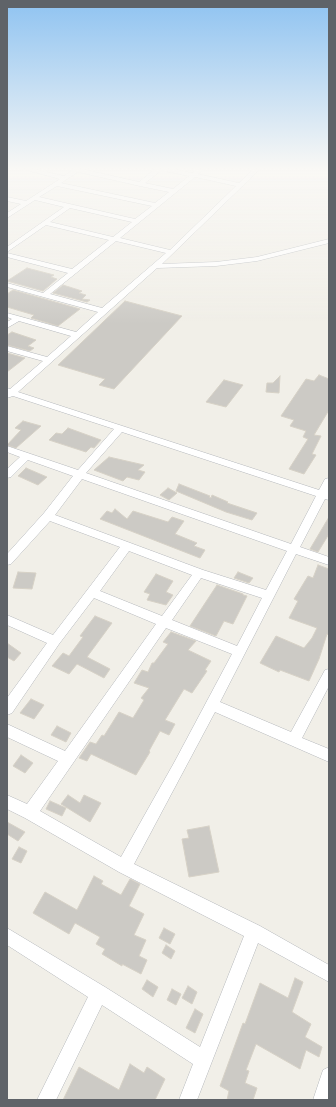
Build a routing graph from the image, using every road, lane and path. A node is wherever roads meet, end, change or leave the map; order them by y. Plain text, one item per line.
1 (48, 221) edge
2 (132, 221) edge
3 (204, 221) edge
4 (138, 222) joint
5 (45, 223) junction
6 (116, 240) junction
7 (329, 242) edge
8 (7, 250) edge
9 (171, 252) junction
10 (7, 255) edge
11 (154, 266) junction
12 (75, 272) junction
13 (7, 285) edge
14 (46, 295) junction
15 (103, 311) junction
16 (7, 315) edge
17 (18, 318) junction
18 (7, 326) edge
19 (77, 335) junction
20 (7, 348) edge
21 (49, 360) junction
22 (9, 393) edge
23 (120, 428) junction
24 (7, 449) edge
25 (26, 456) junction
26 (7, 475) edge
27 (79, 475) junction
28 (329, 481) edge
29 (325, 496) edge
30 (48, 516) junction
31 (128, 545) junction
32 (293, 548) junction
33 (7, 561) edge
34 (329, 561) edge
35 (199, 573) junction
36 (93, 593) junction
37 (269, 596) junction
38 (7, 620) edge
39 (164, 622) junction
40 (55, 641) junction
41 (239, 652) junction
42 (329, 674) edge
43 (212, 704) junction
44 (8, 706) edge
45 (7, 730) edge
46 (293, 741) junction
47 (329, 756) edge
48 (67, 759) junction
49 (7, 802) edge
50 (30, 814) junction
51 (124, 867) junction
52 (254, 932) junction
53 (7, 936) edge
54 (329, 974) edge
55 (99, 993) junction
56 (204, 1060) junction
57 (329, 1076) edge
58 (46, 1100) edge
59 (188, 1100) edge
60 (322, 1100) edge

1 - 5 street
2 - 4 street
3 - 9 street
4 - 6 street
5 - 6 street
5 - 8 street
6 - 9 street
6 - 12 street
7 - 11 street
9 - 11 street
10 - 12 street
11 - 15 street
12 - 14 street
13 - 14 street
14 - 15 street
15 - 19 street
16 - 17 street
17 - 18 street
17 - 19 street
19 - 21 street
20 - 21 street
21 - 22 street
22 - 23 street
23 - 27 street
23 - 29 street
24 - 25 street
25 - 26 street
25 - 27 street
27 - 30 street
27 - 32 street
28 - 29 street
29 - 32 street
30 - 31 street
30 - 33 street
31 - 35 street
31 - 36 street
32 - 34 street
32 - 37 street
35 - 37 street
35 - 39 street
36 - 39 street
36 - 40 street
37 - 41 street
38 - 40 street
39 - 41 street
39 - 48 street
40 - 44 street
41 - 43 street
42 - 46 street
43 - 46 street
43 - 51 street
45 - 48 street
46 - 47 street
48 - 50 street
49 - 50 street
50 - 51 street
51 - 52 street
52 - 54 street
52 - 56 street
53 - 55 street
55 - 56 street
55 - 58 street
56 - 59 street
57 - 60 street

